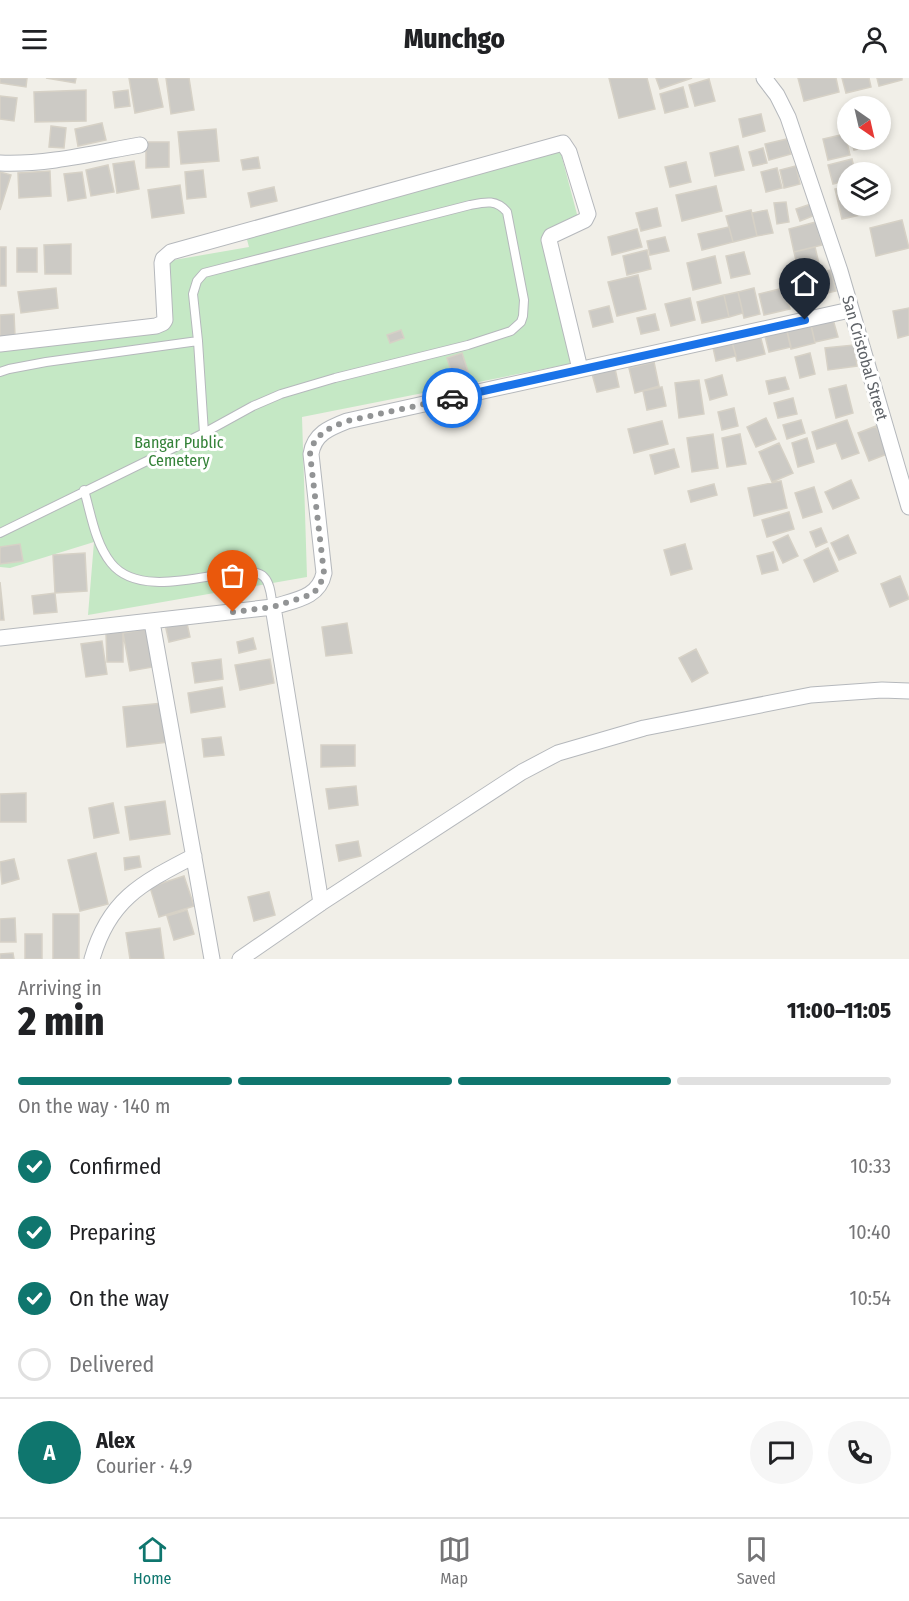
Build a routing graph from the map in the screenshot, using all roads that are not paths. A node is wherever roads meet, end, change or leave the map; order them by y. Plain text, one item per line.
1 (764, 78) edge
2 (140, 145) dead end
3 (0, 163) edge
4 (850, 310) junction
5 (198, 340) junction
6 (0, 344) edge
7 (580, 369) junction
8 (0, 372) edge
9 (204, 433) junction
10 (84, 490) junction
11 (909, 507) edge
12 (0, 533) edge
13 (273, 607) junction
14 (152, 622) junction
15 (0, 638) edge
16 (909, 691) edge
17 (194, 856) junction
18 (321, 903) junction
19 (92, 959) edge
20 (212, 959) edge
21 (240, 959) edge

1 - 4 street, San Cristobal Street
2 - 3 street
4 - 7 street
4 - 11 street, San Cristobal Street
5 - 8 lane
5 - 9 lane
5 - 9 lane
6 - 7 street
7 - 13 street
9 - 10 lane
10 - 12 lane
10 - 13 lane
13 - 14 street
13 - 18 street
14 - 15 street
14 - 17 street
16 - 18 street
17 - 19 street
17 - 20 street
18 - 21 street

